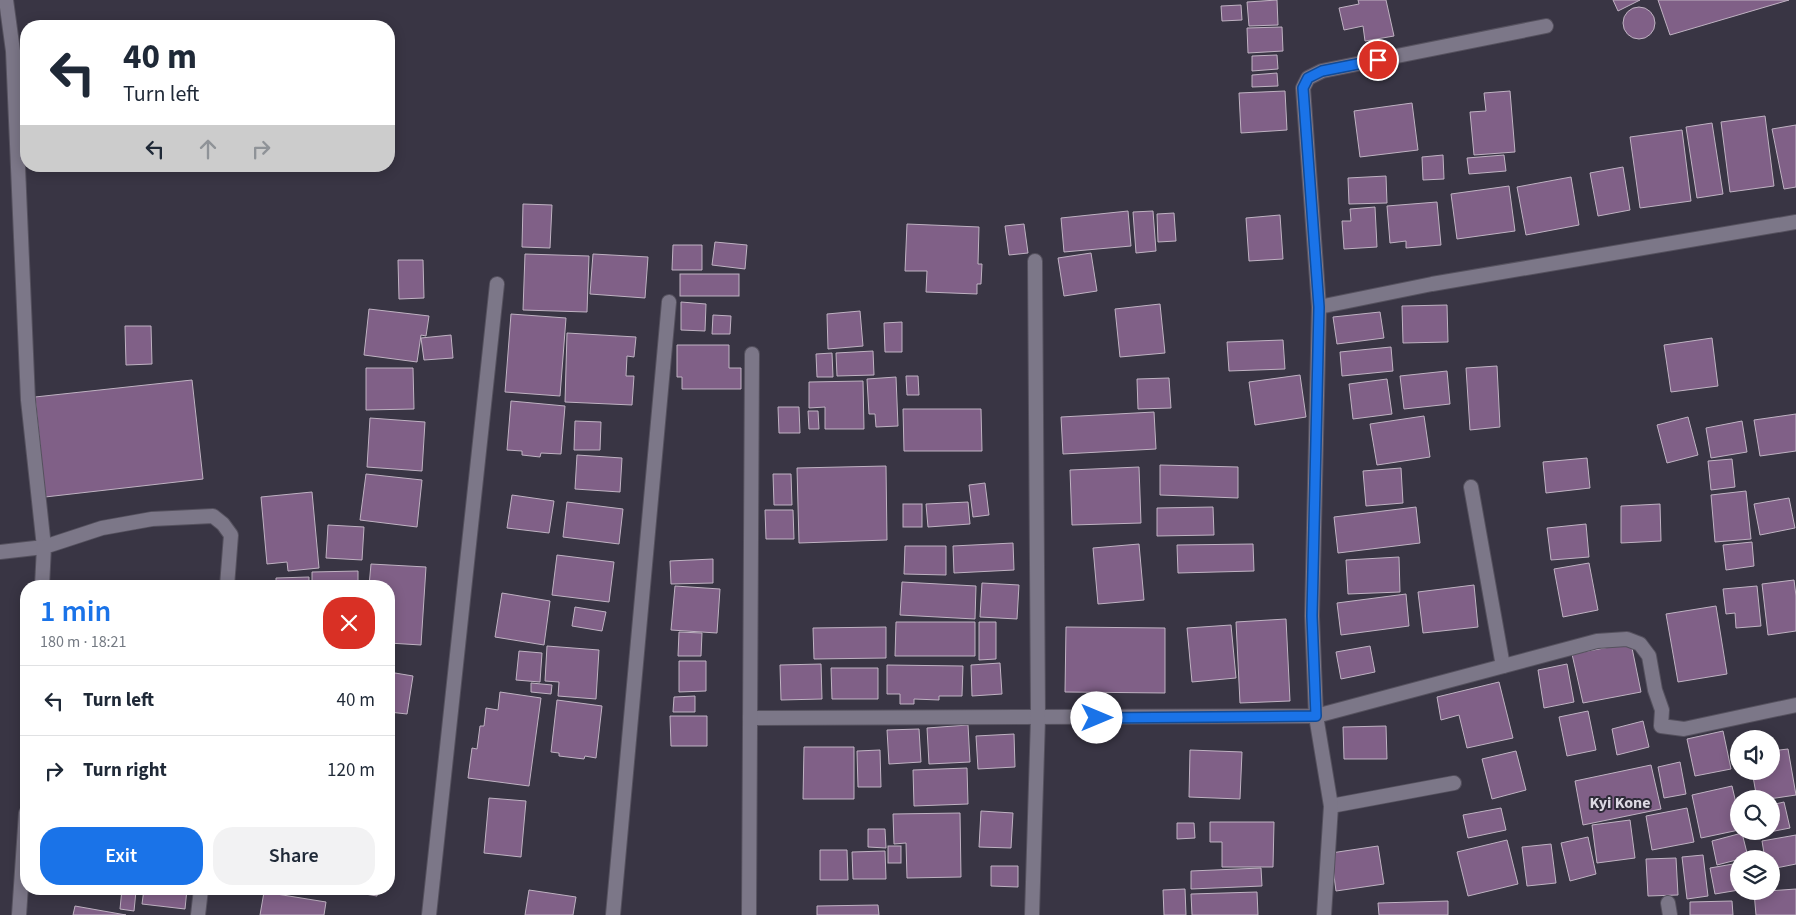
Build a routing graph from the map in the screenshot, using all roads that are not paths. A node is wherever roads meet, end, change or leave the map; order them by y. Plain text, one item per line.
1 (6, 0) edge
2 (1546, 26) dead end
3 (6, 51) edge
4 (1796, 222) edge
5 (1035, 262) dead end
6 (497, 284) dead end
7 (669, 302) dead end
8 (1319, 307) junction
9 (752, 354) dead end
10 (1471, 486) dead end
11 (44, 547) junction
12 (0, 552) edge
13 (42, 580) edge
14 (227, 580) edge
15 (1503, 666) junction
16 (1796, 705) edge
17 (1316, 716) junction
18 (750, 718) junction
19 (1038, 718) junction
20 (1454, 783) dead end
21 (1331, 806) junction
22 (20, 895) edge
23 (200, 895) edge
24 (19, 915) edge
25 (198, 915) edge
26 (429, 915) edge
27 (613, 915) edge
28 (749, 915) edge
29 (1032, 915) edge
30 (1324, 915) edge

1 - 3 street
2 - 8 street
3 - 11 street
4 - 8 street
5 - 19 street
6 - 26 street
7 - 27 street
8 - 17 street
9 - 18 street
10 - 15 street
11 - 12 street
11 - 13 street
11 - 14 street
15 - 16 street
15 - 17 street
17 - 19 street
17 - 21 street
18 - 19 street
18 - 28 street
19 - 29 street
20 - 21 street
21 - 30 street
22 - 24 street
23 - 25 street

